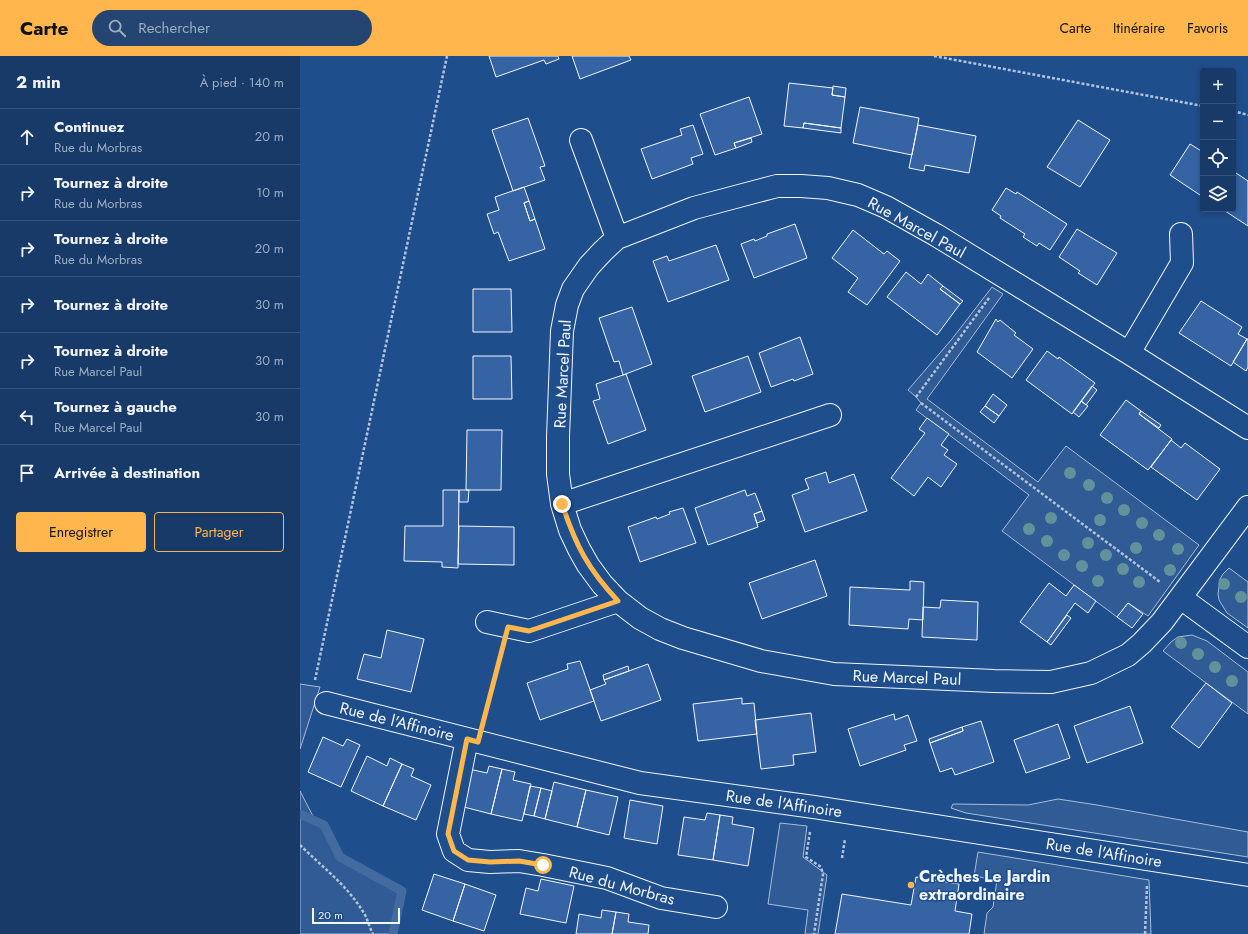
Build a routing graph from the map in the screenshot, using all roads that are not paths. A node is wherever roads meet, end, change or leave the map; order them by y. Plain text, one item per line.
1 (581, 140) dead end
2 (1181, 234) dead end
3 (617, 238) junction
4 (1128, 353) junction
5 (830, 415) dead end
6 (1248, 428) edge
7 (562, 504) junction
8 (1248, 507) edge
9 (1181, 598) junction
10 (618, 601) junction
11 (487, 622) dead end
12 (1248, 647) edge
13 (326, 703) dead end
14 (473, 740) junction
15 (1248, 875) edge
16 (716, 907) dead end

1 - 3 street
2 - 4 street
3 - 4 street, Rue Marcel Paul
3 - 7 street, Rue Marcel Paul
4 - 6 street, Rue Marcel Paul
5 - 7 street
7 - 10 street, Rue Marcel Paul
8 - 9 street, Rue Marcel Paul
9 - 10 street, Rue Marcel Paul
9 - 12 street
10 - 11 street
13 - 14 street, Rue de l'Affinoire
14 - 15 street, Rue de l'Affinoire
14 - 16 street, Rue du Morbras

